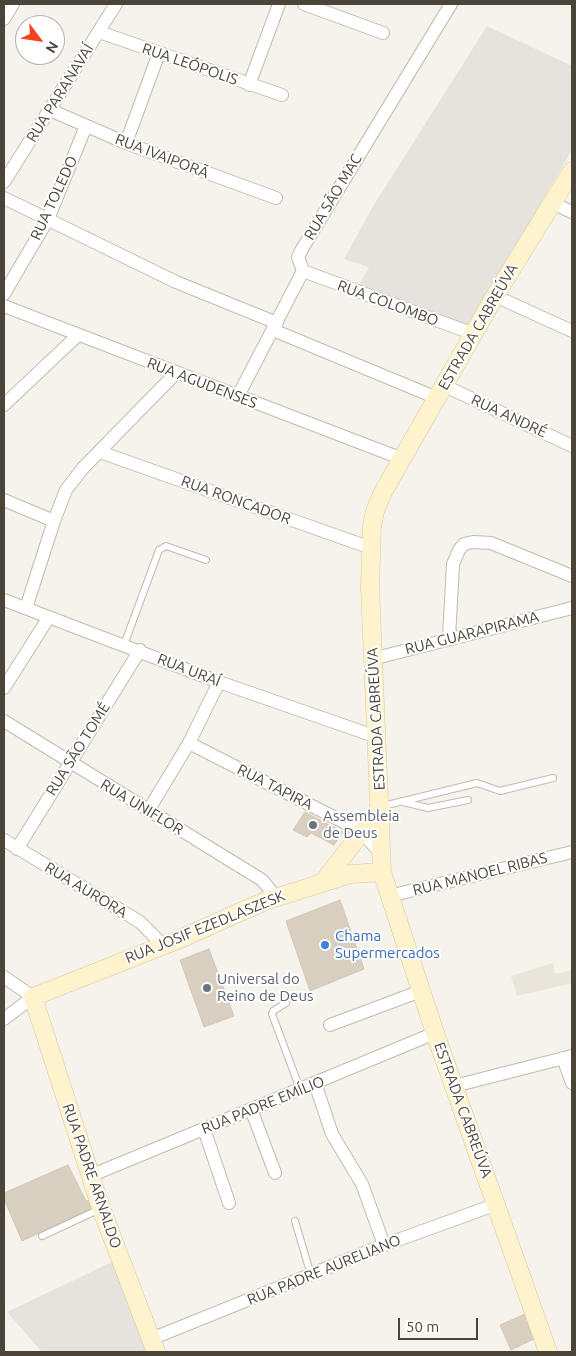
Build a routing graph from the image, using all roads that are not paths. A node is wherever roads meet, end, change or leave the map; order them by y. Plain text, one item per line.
1 (13, 4) edge
2 (116, 4) edge
3 (279, 4) edge
4 (304, 4) edge
5 (451, 4) edge
6 (4, 19) edge
7 (99, 32) junction
8 (382, 33) dead end
9 (159, 54) junction
10 (249, 85) junction
11 (282, 95) dead end
12 (50, 110) junction
13 (86, 126) junction
14 (126, 143) junction
15 (572, 172) edge
16 (4, 182) edge
17 (4, 198) edge
18 (276, 198) dead end
19 (552, 203) junction
20 (572, 212) edge
21 (48, 219) junction
22 (303, 271) junction
23 (4, 294) edge
24 (495, 296) junction
25 (4, 306) edge
26 (275, 327) junction
27 (572, 331) edge
28 (474, 334) junction
29 (77, 336) junction
30 (176, 373) junction
31 (441, 392) junction
32 (238, 396) junction
33 (4, 404) edge
34 (572, 446) edge
35 (100, 452) junction
36 (400, 458) junction
37 (4, 500) edge
38 (54, 520) junction
39 (371, 548) junction
40 (206, 560) dead end
41 (572, 576) edge
42 (4, 600) edge
43 (26, 608) junction
44 (572, 608) edge
45 (49, 617) junction
46 (449, 638) junction
47 (124, 645) junction
48 (140, 650) junction
49 (372, 659) junction
50 (219, 682) junction
51 (4, 688) edge
52 (4, 721) edge
53 (374, 736) junction
54 (189, 743) junction
55 (69, 763) junction
56 (553, 778) dead end
57 (468, 800) dead end
58 (402, 802) junction
59 (381, 807) junction
60 (148, 812) junction
61 (361, 830) junction
62 (4, 840) edge
63 (18, 849) junction
64 (572, 852) edge
65 (382, 864) junction
66 (324, 881) junction
67 (388, 896) junction
68 (276, 897) junction
69 (163, 945) junction
70 (4, 977) edge
71 (421, 991) junction
72 (33, 997) junction
73 (286, 1003) dead end
74 (4, 1019) edge
75 (330, 1025) dead end
76 (435, 1033) junction
77 (568, 1057) edge
78 (315, 1083) junction
79 (572, 1084) edge
80 (454, 1086) junction
81 (300, 1089) junction
82 (251, 1109) junction
83 (204, 1129) junction
84 (275, 1173) dead end
85 (90, 1176) junction
86 (229, 1203) dead end
87 (497, 1204) junction
88 (101, 1208) junction
89 (295, 1221) dead end
90 (42, 1236) dead end
91 (384, 1245) junction
92 (311, 1275) junction
93 (154, 1346) edge
94 (548, 1352) edge

1 - 6 street
2 - 7 street, RUA PARANAVAÍ
3 - 10 street
4 - 8 street
5 - 22 street, RUA SÃO MAC
7 - 9 street, RUA LEÓPOLIS
7 - 12 street, RUA PARANAVAÍ
9 - 10 street, RUA LEÓPOLIS
9 - 14 street
10 - 11 street, RUA LEÓPOLIS
12 - 13 street, RUA IVAIPORÃ
12 - 16 street, RUA PARANAVAÍ
13 - 14 street, RUA IVAIPORÃ
13 - 21 street, RUA TOLEDO
14 - 18 street, RUA IVAIPORÃ
15 - 19 main road, ESTRADA CABREÚVA
17 - 21 street, RUA ANDRÉ
19 - 20 street
19 - 24 main road, ESTRADA CABREÚVA
21 - 23 street, RUA TOLEDO
21 - 26 street, RUA ANDRÉ
22 - 26 street, RUA SÃO MAC
22 - 28 street, RUA COLOMBO
24 - 27 street
24 - 28 main road, ESTRADA CABREÚVA
25 - 29 street, RUA AGUDENSES
26 - 31 street, RUA ANDRÉ
26 - 32 street, RUA SÃO MAC
28 - 31 main road, ESTRADA CABREÚVA
29 - 30 street, RUA AGUDENSES
29 - 33 street
30 - 32 street, RUA AGUDENSES
30 - 35 street
31 - 34 street, RUA ANDRÉ
31 - 36 main road, ESTRADA CABREÚVA
32 - 36 street, RUA AGUDENSES
35 - 38 street
35 - 39 street, RUA RONCADOR
36 - 39 main road, ESTRADA CABREÚVA
37 - 38 street
38 - 43 street
39 - 49 main road, ESTRADA CABREÚVA
40 - 47 lane
41 - 46 street
42 - 43 street, RUA URAÍ
43 - 45 street, RUA URAÍ
44 - 46 street, RUA GUARAPIRAMA
45 - 47 street, RUA URAÍ
45 - 51 street
46 - 49 street, RUA GUARAPIRAMA
47 - 48 street, RUA URAÍ
48 - 50 street, RUA URAÍ
48 - 55 street, RUA SÃO TOMÉ
49 - 53 main road, ESTRADA CABREÚVA
50 - 53 street, RUA URAÍ
50 - 54 street
52 - 55 street, RUA UNIFLOR
53 - 59 main road, ESTRADA CABREÚVA
54 - 60 street
54 - 61 street, RUA TAPIRA
55 - 60 street, RUA UNIFLOR
55 - 63 street, RUA SÃO TOMÉ
56 - 58 lane
57 - 58 lane
58 - 59 lane
59 - 61 main road
59 - 65 main road, ESTRADA CABREÚVA
60 - 68 street, RUA UNIFLOR
61 - 65 street
61 - 66 main road
62 - 63 street, RUA AURORA
63 - 69 street, RUA AURORA
64 - 67 street, RUA MANOEL RIBAS
65 - 66 main road, RUA JOSIF EZEDLASZESK
65 - 67 main road, ESTRADA CABREÚVA
66 - 68 main road, RUA JOSIF EZEDLASZESK
67 - 71 main road, ESTRADA CABREÚVA
68 - 69 main road, RUA JOSIF EZEDLASZESK
69 - 72 main road, RUA JOSIF EZEDLASZESK
70 - 72 street
71 - 75 street
71 - 76 main road, ESTRADA CABREÚVA
72 - 74 street
72 - 85 main road, RUA PADRE ARNALDO
73 - 81 lane
76 - 78 street, RUA PADRE EMÍLIO
76 - 80 main road, ESTRADA CABREÚVA
77 - 79 street
77 - 80 street
78 - 81 street, RUA PADRE EMÍLIO
78 - 91 street
80 - 87 main road, ESTRADA CABREÚVA
81 - 82 street, RUA PADRE EMÍLIO
82 - 83 street, RUA PADRE EMÍLIO
82 - 84 street
83 - 85 street, RUA PADRE EMÍLIO
83 - 86 street
85 - 88 main road, RUA PADRE ARNALDO
87 - 91 street, RUA PADRE AURELIANO
87 - 94 main road, ESTRADA CABREÚVA
88 - 90 lane
88 - 93 main road, RUA PADRE ARNALDO
89 - 92 lane
91 - 92 street, RUA PADRE AURELIANO
92 - 93 street, RUA PADRE AURELIANO

